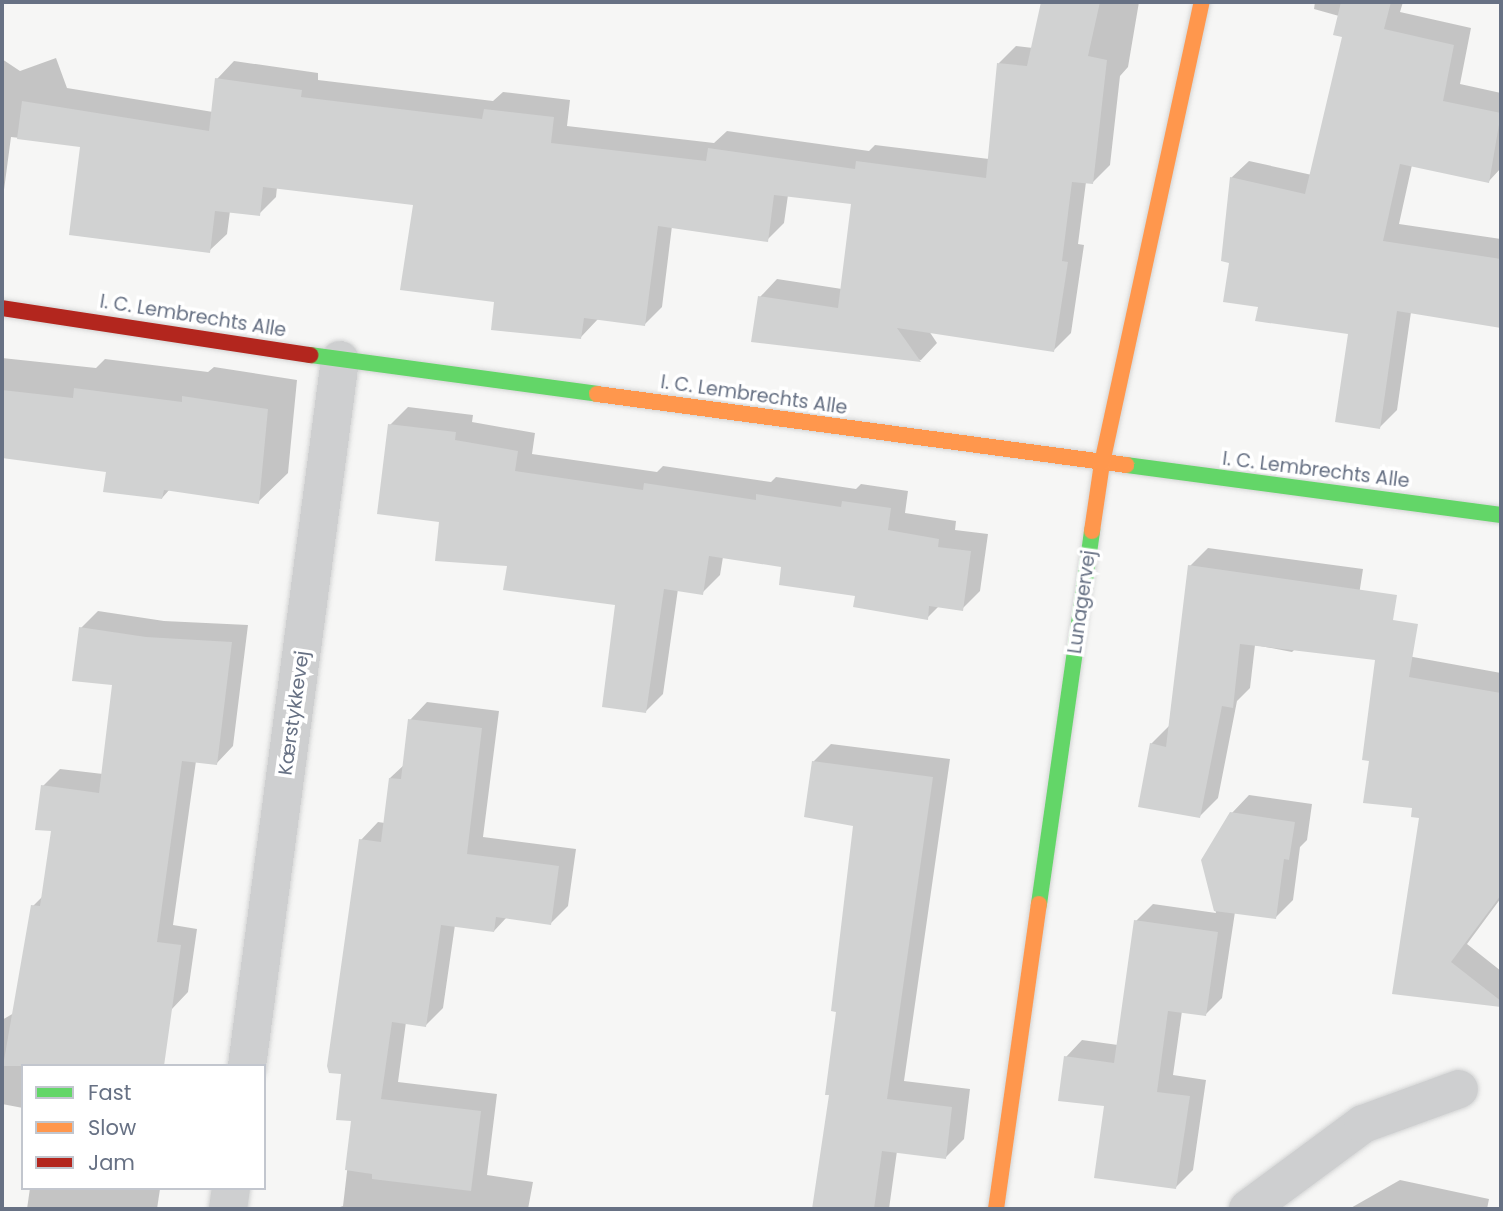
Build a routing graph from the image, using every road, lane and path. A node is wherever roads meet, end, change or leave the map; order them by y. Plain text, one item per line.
1 (1202, 2) edge
2 (2, 308) edge
3 (340, 360) junction
4 (1102, 463) junction
5 (1501, 515) edge
6 (247, 1064) edge
7 (1459, 1089) dead end
8 (231, 1190) edge
9 (228, 1209) edge
10 (996, 1209) edge
11 (1248, 1209) edge

1 - 4 street, Lunagervej
2 - 3 street, I. C. Lembrechts Alle
3 - 4 street, I. C. Lembrechts Alle
3 - 6 street, Kærstykkevej
4 - 5 street, I. C. Lembrechts Alle
4 - 10 street, Lunagervej
7 - 11 street
8 - 9 street

